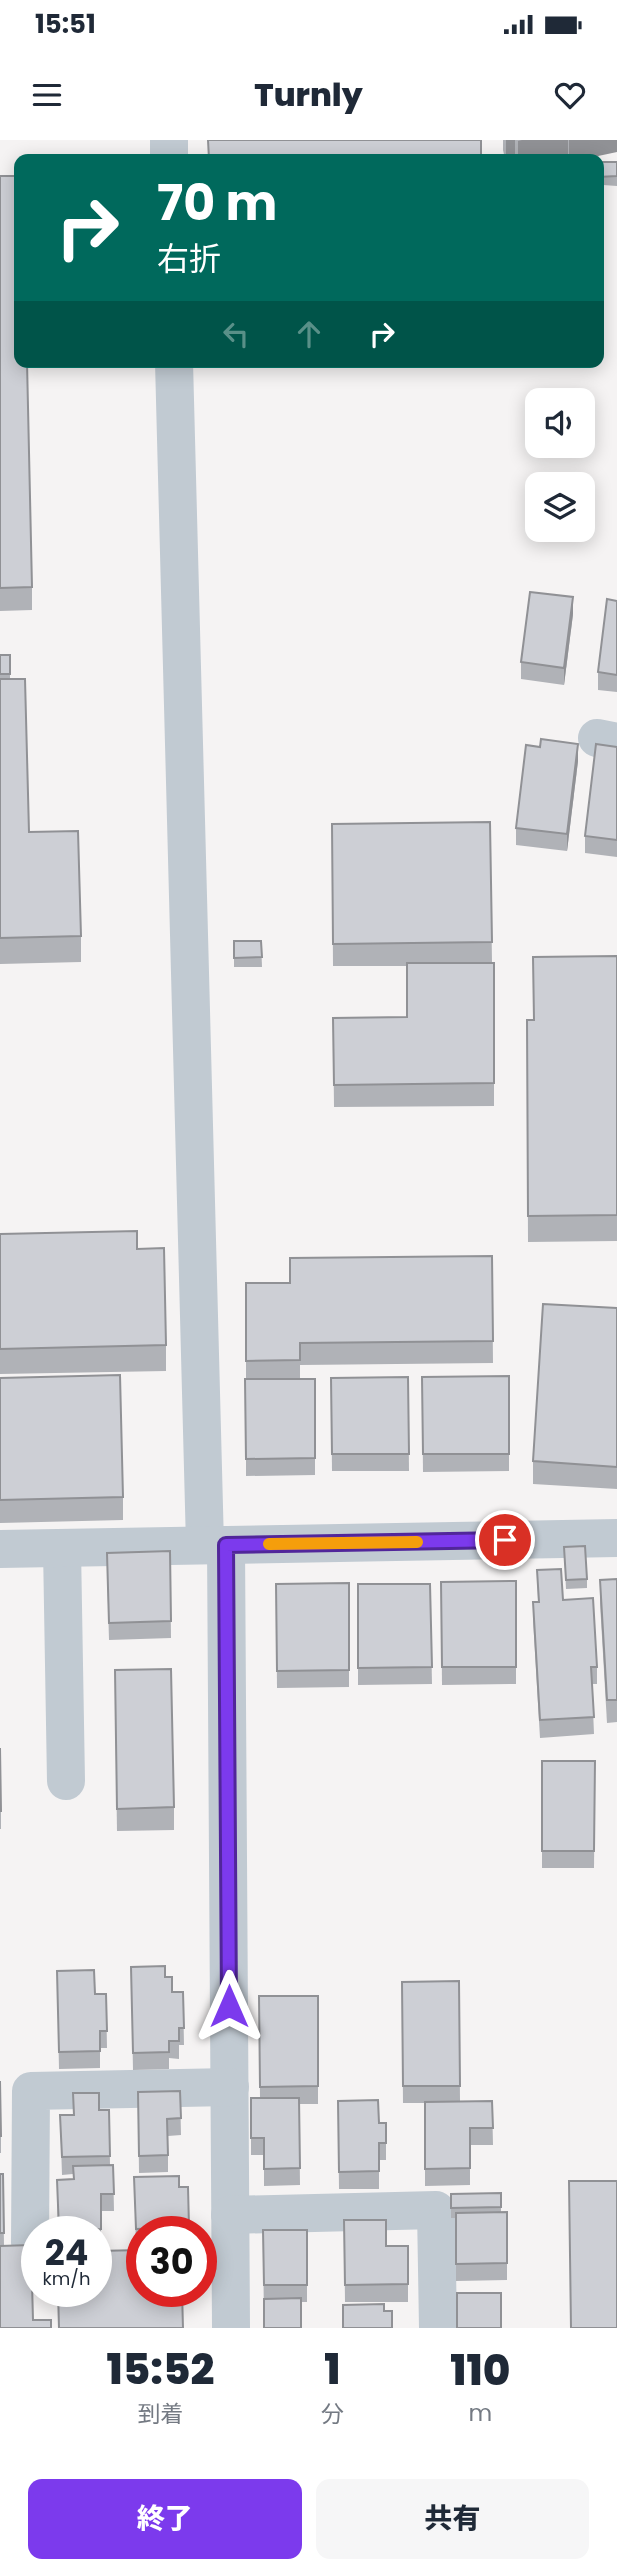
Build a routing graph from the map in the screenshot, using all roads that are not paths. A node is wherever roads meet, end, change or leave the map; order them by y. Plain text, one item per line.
1 (174, 368) edge
2 (617, 1538) edge
3 (215, 1545) junction
4 (62, 1548) junction
5 (0, 1549) edge
6 (66, 1781) dead end
7 (230, 2087) junction
8 (230, 2215) junction
9 (30, 2216) edge
10 (231, 2328) edge
11 (438, 2328) edge

1 - 3 street
2 - 3 street
3 - 4 street
3 - 7 street
4 - 5 street
4 - 6 street
7 - 8 street
7 - 9 street
8 - 10 street
8 - 11 street

